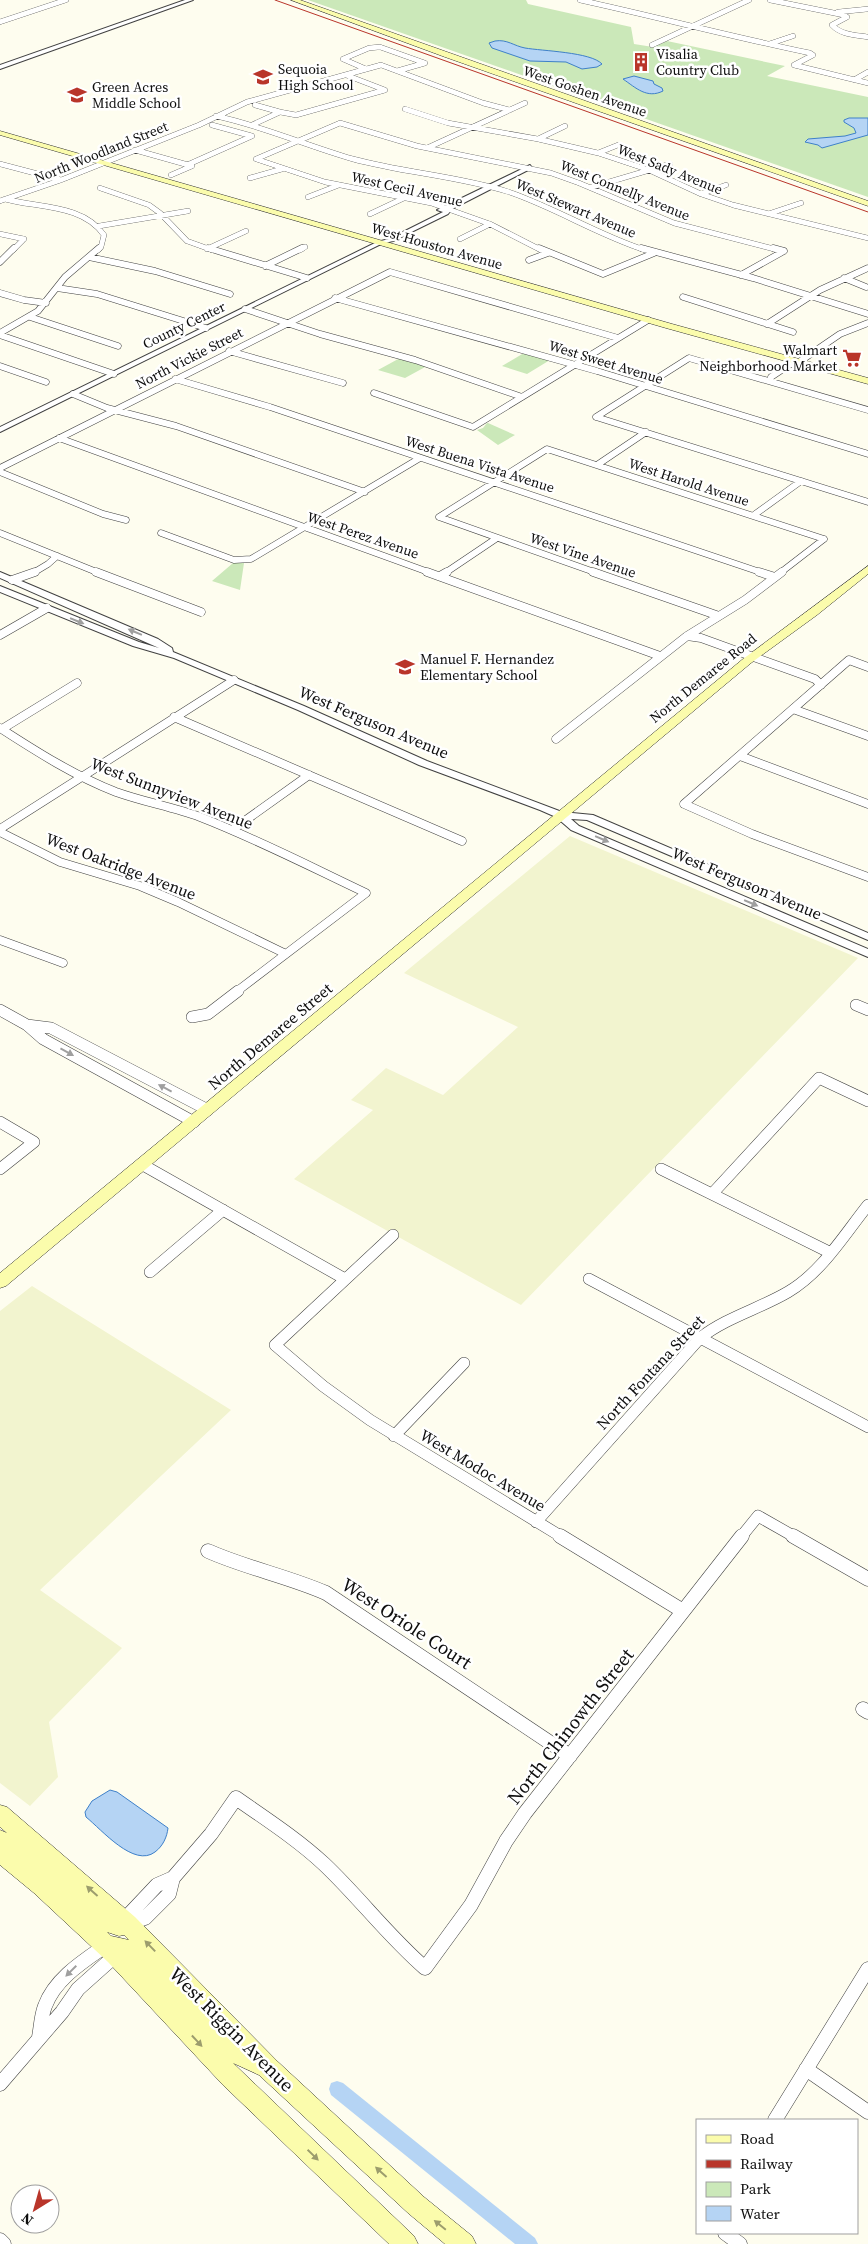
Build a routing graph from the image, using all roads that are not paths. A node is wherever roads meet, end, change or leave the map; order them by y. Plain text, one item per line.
1 (66, 0) edge
2 (190, 0) edge
3 (294, 0) edge
4 (580, 0) edge
5 (749, 0) edge
6 (770, 0) edge
7 (868, 9) edge
8 (835, 13) junction
9 (0, 22) edge
10 (694, 25) junction
11 (793, 36) dead end
12 (868, 37) edge
13 (766, 44) junction
14 (652, 45) dead end
15 (1, 65) edge
16 (366, 69) junction
17 (397, 71) junction
18 (868, 72) edge
19 (346, 74) junction
20 (854, 80) junction
21 (868, 83) edge
22 (526, 103) dead end
23 (255, 105) dead end
24 (405, 109) dead end
25 (510, 110) junction
26 (277, 113) junction
27 (216, 116) junction
28 (253, 124) junction
29 (212, 125) dead end
30 (565, 126) dead end
31 (471, 128) junction
32 (243, 130) junction
33 (0, 134) edge
34 (538, 139) junction
35 (299, 141) junction
36 (618, 145) dead end
37 (427, 148) junction
38 (135, 150) junction
39 (598, 153) junction
40 (0, 164) edge
41 (101, 164) junction
42 (670, 164) dead end
43 (187, 165) junction
44 (530, 167) junction
45 (282, 169) junction
46 (649, 170) junction
47 (171, 175) dead end
48 (250, 178) dead end
49 (60, 180) junction
50 (339, 185) junction
51 (726, 185) dead end
52 (492, 187) junction
53 (592, 187) junction
54 (100, 188) dead end
55 (701, 194) junction
56 (0, 196) edge
57 (308, 197) dead end
58 (404, 198) junction
59 (3, 200) edge
60 (801, 203) dead end
61 (868, 204) edge
62 (448, 208) junction
63 (188, 212) dead end
64 (370, 214) dead end
65 (767, 215) junction
66 (162, 216) junction
67 (490, 224) junction
68 (99, 226) junction
69 (246, 231) dead end
70 (0, 234) edge
71 (868, 238) edge
72 (460, 239) dead end
73 (379, 243) junction
74 (305, 248) dead end
75 (207, 249) junction
76 (548, 253) junction
77 (654, 253) junction
78 (90, 257) junction
79 (529, 260) dead end
80 (0, 262) edge
81 (265, 266) junction
82 (868, 268) edge
83 (741, 275) junction
84 (307, 278) junction
85 (844, 278) junction
86 (866, 287) dead end
87 (57, 288) junction
88 (0, 293) edge
89 (230, 294) dead end
90 (810, 296) junction
91 (683, 297) dead end
92 (335, 298) junction
93 (46, 303) junction
94 (245, 309) junction
95 (868, 314) edge
96 (30, 317) junction
97 (648, 320) junction
98 (288, 322) junction
99 (868, 323) edge
100 (767, 324) junction
101 (206, 328) junction
102 (793, 332) dead end
103 (0, 334) edge
104 (618, 338) junction
105 (118, 346) dead end
106 (229, 351) junction
107 (799, 362) junction
108 (575, 364) junction
109 (0, 366) edge
110 (114, 374) junction
111 (175, 379) junction
112 (770, 381) junction
113 (868, 381) edge
114 (46, 382) dead end
115 (343, 383) dead end
116 (644, 386) junction
117 (374, 392) dead end
118 (73, 394) junction
119 (522, 396) junction
120 (116, 409) junction
121 (868, 410) edge
122 (0, 430) edge
123 (646, 432) junction
124 (59, 438) junction
125 (868, 454) edge
126 (420, 458) junction
127 (597, 465) junction
128 (0, 470) edge
129 (801, 481) junction
130 (494, 482) junction
131 (364, 492) junction
132 (868, 502) edge
133 (754, 516) junction
134 (126, 520) dead end
135 (303, 527) junction
136 (0, 533) edge
137 (161, 533) dead end
138 (497, 538) junction
139 (57, 556) junction
140 (868, 569) edge
141 (0, 575) edge
142 (440, 576) junction
143 (775, 577) junction
144 (12, 580) junction
145 (0, 589) edge
146 (48, 608) junction
147 (201, 612) dead end
148 (719, 616) junction
149 (0, 635) edge
150 (687, 636) junction
151 (177, 656) junction
152 (660, 656) junction
153 (749, 658) junction
154 (868, 668) edge
155 (234, 680) junction
156 (77, 682) dead end
157 (822, 685) junction
158 (794, 709) junction
159 (174, 717) junction
160 (1, 728) edge
161 (868, 736) edge
162 (556, 739) dead end
163 (740, 756) junction
164 (82, 775) junction
165 (309, 775) junction
166 (868, 804) edge
167 (560, 815) junction
168 (0, 830) edge
169 (232, 830) junction
170 (462, 841) dead end
171 (868, 877) edge
172 (868, 937) edge
173 (0, 940) edge
174 (868, 953) edge
175 (286, 954) junction
176 (63, 963) dead end
177 (856, 1005) dead end
178 (0, 1010) edge
179 (868, 1010) edge
180 (192, 1017) dead end
181 (27, 1025) junction
182 (868, 1101) edge
183 (208, 1110) junction
184 (0, 1122) edge
185 (194, 1122) junction
186 (142, 1165) junction
187 (0, 1169) edge
188 (661, 1169) dead end
189 (712, 1194) junction
190 (868, 1206) edge
191 (223, 1210) junction
192 (393, 1235) dead end
193 (830, 1252) junction
194 (150, 1272) dead end
195 (345, 1279) junction
196 (589, 1279) dead end
197 (0, 1282) edge
198 (700, 1338) junction
199 (464, 1363) dead end
200 (868, 1427) edge
201 (394, 1436) junction
202 (536, 1522) junction
203 (208, 1551) dead end
204 (868, 1579) edge
205 (683, 1611) junction
206 (570, 1756) junction
207 (0, 1814) edge
208 (0, 1840) edge
209 (0, 1852) edge
210 (126, 1922) junction
211 (111, 1950) junction
212 (868, 1969) edge
213 (53, 1993) junction
214 (68, 2002) junction
215 (39, 2038) junction
216 (270, 2069) junction
217 (806, 2069) junction
218 (0, 2084) edge
219 (868, 2112) edge
220 (776, 2119) edge
221 (726, 2234) edge
222 (0, 2240) edge
223 (4, 2244) edge
224 (406, 2244) edge
225 (464, 2244) edge
226 (740, 2244) edge

1 - 9 street
2 - 15 street
3 - 61 main road, West Goshen Avenue
4 - 10 street
5 - 10 street
6 - 8 street
7 - 8 street
8 - 12 street
10 - 13 street
10 - 14 street
11 - 13 street
13 - 20 street
16 - 17 street, North Woodland Street
16 - 17 street
16 - 19 street, North Woodland Street
17 - 25 street
18 - 20 street
19 - 26 street
19 - 27 street, North Woodland Street
20 - 21 street
22 - 25 street
23 - 26 street
24 - 31 street, West Sady Avenue
25 - 31 street
26 - 28 street
27 - 28 street, West Stewart Avenue
27 - 38 street, North Woodland Street
28 - 32 street
28 - 35 street, West Stewart Avenue
29 - 32 street
30 - 34 street
31 - 34 street, West Sady Avenue
31 - 37 street
32 - 43 street
33 - 41 main road, West Houston Avenue
34 - 39 street, West Sady Avenue
35 - 37 street, West Connelly Avenue
35 - 45 street, West Cecil Avenue
35 - 52 street, West Stewart Avenue
36 - 39 street
37 - 44 street, West Connelly Avenue
38 - 41 street, North Woodland Street
38 - 43 street
39 - 46 street, West Sady Avenue
40 - 49 street
41 - 49 street, North Woodland Street
41 - 73 main road, West Houston Avenue
42 - 46 street
43 - 47 street
44 - 52 street, County Center
44 - 53 street, West Connelly Avenue
45 - 48 street
45 - 50 street, West Cecil Avenue
46 - 53 street
46 - 55 street, West Sady Avenue
49 - 59 street, North Woodland Street
50 - 57 street
50 - 58 street, West Cecil Avenue
51 - 55 street
52 - 62 street, County Center
52 - 77 street, West Stewart Avenue
53 - 83 street, West Connelly Avenue
54 - 66 street
55 - 65 street, West Sady Avenue
56 - 59 street
58 - 62 street, West Cecil Avenue
58 - 64 street
59 - 68 street
60 - 65 street
62 - 67 street, West Cecil Avenue
62 - 73 street, County Center
63 - 66 street
65 - 71 street, West Sady Avenue
66 - 68 street
66 - 75 street
67 - 72 street
67 - 76 street, West Cecil Avenue
68 - 78 street
69 - 75 street
70 - 80 street
73 - 84 street, County Center
73 - 97 main road, West Houston Avenue
74 - 81 street
75 - 81 street
76 - 77 street, West Cecil Avenue
76 - 79 street
77 - 83 street, West Stewart Avenue
78 - 87 street
78 - 89 street
81 - 84 street
82 - 85 street
83 - 90 street, West Stewart Avenue
84 - 94 street, County Center
85 - 86 street
85 - 90 street
87 - 93 street
87 - 101 street
88 - 93 street
90 - 95 street, West Stewart Avenue
90 - 100 street
91 - 100 street
92 - 98 street, North Vickie Street
92 - 104 street, North Vickie Street
92 - 108 street, West Sweet Avenue
93 - 96 street
94 - 98 street
94 - 101 street, County Center
96 - 103 street
96 - 105 street
97 - 104 street
97 - 107 main road, West Houston Avenue
98 - 106 street, North Vickie Street
98 - 119 street
99 - 107 street
100 - 102 street
101 - 110 street, County Center
103 - 110 street
104 - 108 street
106 - 111 street, North Vickie Street
106 - 115 street
107 - 112 street
107 - 113 main road, West Houston Avenue
108 - 116 street, West Sweet Avenue
108 - 119 street
109 - 114 street
110 - 118 street, County Center
111 - 120 street, North Vickie Street
111 - 126 street, West Buena Vista Avenue
112 - 116 street
112 - 121 street
116 - 123 street
116 - 125 street, West Sweet Avenue
117 - 119 street
118 - 120 street
118 - 122 street, County Center
120 - 124 street, North Vickie Street
120 - 131 street
123 - 127 street
123 - 129 street
124 - 128 street, North Vickie Street
124 - 135 street, West Perez Avenue
126 - 130 street, West Buena Vista Avenue
126 - 131 street
127 - 130 street, West Harold Avenue
127 - 133 street, West Harold Avenue
128 - 134 street
129 - 132 street
129 - 133 street
130 - 138 street, West Vine Avenue
130 - 143 street, West Buena Vista Avenue
131 - 135 street
133 - 143 street, West Harold Avenue
135 - 137 street
135 - 142 street, West Perez Avenue
136 - 139 street
138 - 142 street
138 - 148 street, West Vine Avenue
139 - 144 street
139 - 147 street
140 - 153 main road, North Demaree Road
141 - 144 street, West Ferguson Avenue
142 - 152 street, West Perez Avenue
143 - 148 street
151 -> 144 street, West Ferguson Avenue
145 - 146 street, West Ferguson Avenue
146 - 149 street
146 -> 151 street, West Ferguson Avenue
148 - 150 street
150 - 152 street
150 - 153 street
151 - 155 street, West Ferguson Avenue
152 - 162 street
153 - 157 street
153 - 167 main road, North Demaree Road
154 - 157 street
155 - 159 street
155 - 167 street, West Ferguson Avenue
156 - 160 street
157 - 158 street
158 - 161 street
158 - 163 street
159 - 164 street
159 - 165 street
160 - 164 street, West Sunnyview Avenue
163 - 166 street
163 - 171 street
164 - 168 street
164 - 169 street, West Sunnyview Avenue
165 - 169 street
165 - 170 street
167 - 172 street, West Ferguson Avenue
167 -> 174 street, West Ferguson Avenue
167 - 183 main road, North Demaree Street
168 - 175 street, West Oakridge Avenue
169 - 175 street, West Sunnyview Avenue
173 - 176 street
175 - 180 street
177 - 179 street
178 - 181 street
183 -> 181 street
181 -> 185 street
182 - 189 street
183 - 185 main road, North Demaree Street
184 - 187 street
185 - 186 main road, North Demaree Street
186 - 191 street
186 - 197 main road, North Demaree Street
188 - 189 street
189 - 193 street
190 - 193 street, North Fontana Street
191 - 194 street
191 - 195 street
192 - 195 street
193 - 198 street, North Fontana Street
195 - 201 street, West Modoc Avenue
196 - 198 street
198 - 200 street
198 - 202 street, North Fontana Street
199 - 201 street
201 - 202 street, West Modoc Avenue
202 - 205 street, West Modoc Avenue
203 - 206 street, West Oriole Court
204 - 205 street, North Chinowth Street
205 - 206 street, North Chinowth Street
206 - 210 street, North Chinowth Street
210 -> 207 main road, West Riggin Avenue
208 - 210 main road
209 - 211 main road, West Riggin Avenue
216 -> 210 main road, West Riggin Avenue
211 -> 213 street
211 - 214 street
211 - 216 main road
211 -> 224 main road, West Riggin Avenue
212 - 217 street
213 - 214 street
213 - 215 street
214 - 215 street
215 - 218 street
225 -> 216 main road, West Riggin Avenue
217 - 219 street
217 - 220 street
221 - 226 street
222 - 223 street

